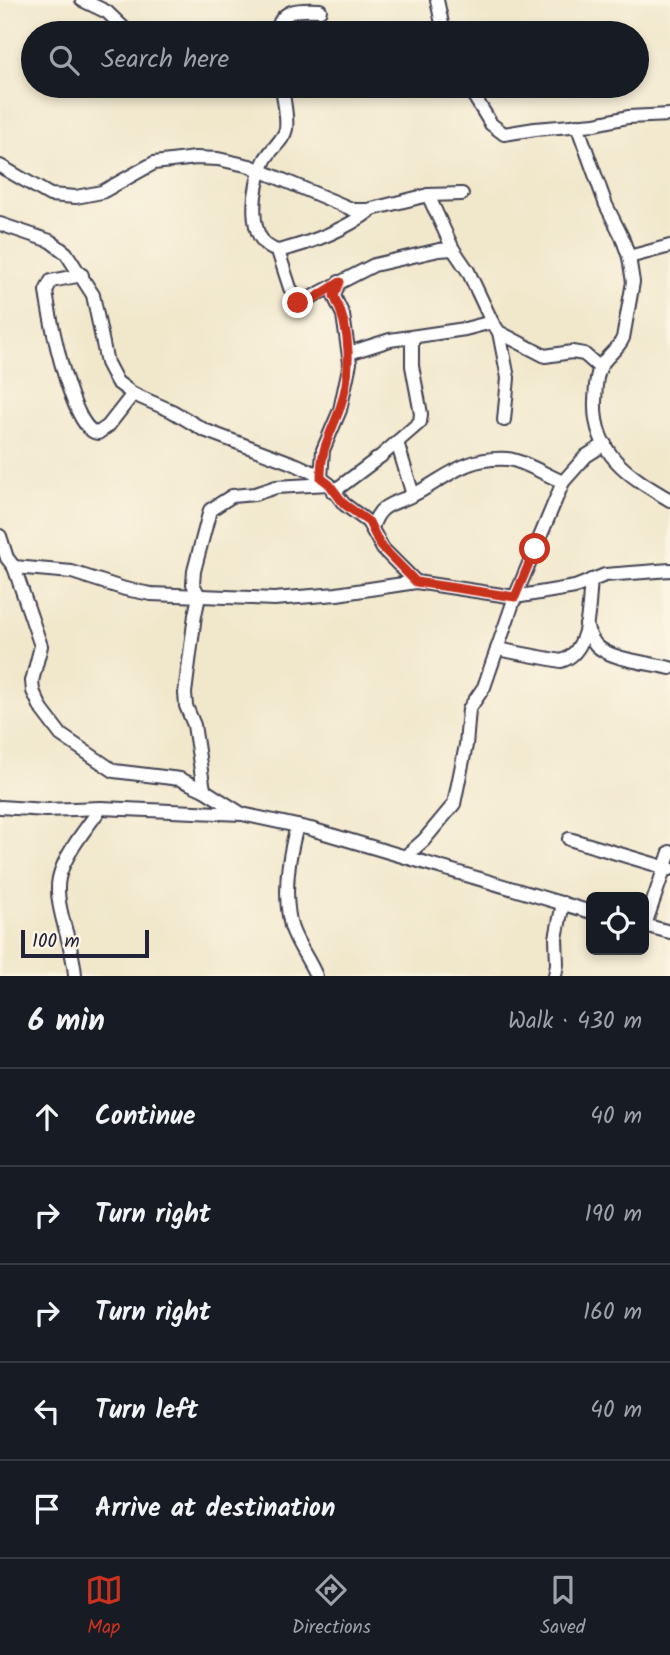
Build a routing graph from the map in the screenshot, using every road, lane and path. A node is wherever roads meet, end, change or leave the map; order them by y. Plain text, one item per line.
1 (82, 0) edge
2 (437, 0) edge
3 (320, 10) dead end
4 (116, 21) edge
5 (280, 21) edge
6 (441, 21) edge
7 (283, 98) edge
8 (475, 98) edge
9 (670, 115) edge
10 (577, 125) junction
11 (0, 166) edge
12 (260, 171) junction
13 (462, 194) dead end
14 (429, 195) junction
15 (373, 209) junction
16 (0, 224) edge
17 (670, 246) edge
18 (453, 250) junction
19 (278, 251) junction
20 (629, 257) junction
21 (82, 275) junction
22 (340, 282) junction
23 (496, 327) junction
24 (412, 337) junction
25 (349, 353) junction
26 (600, 368) junction
27 (132, 394) junction
28 (504, 420) dead end
29 (397, 442) junction
30 (605, 444) junction
31 (563, 482) junction
32 (328, 485) junction
33 (413, 495) junction
34 (670, 499) edge
35 (372, 528) junction
36 (0, 536) edge
37 (14, 567) junction
38 (670, 570) edge
39 (591, 580) junction
40 (416, 582) junction
41 (199, 596) junction
42 (515, 597) junction
43 (586, 625) junction
44 (497, 649) junction
45 (670, 668) edge
46 (204, 790) junction
47 (0, 807) edge
48 (102, 808) junction
49 (242, 814) junction
50 (297, 826) junction
51 (569, 839) dead end
52 (670, 852) edge
53 (406, 856) junction
54 (667, 868) edge
55 (563, 904) junction
56 (586, 911) edge
57 (649, 913) edge
58 (649, 926) edge
59 (670, 932) edge
60 (75, 976) edge
61 (316, 976) edge
62 (555, 976) edge

1 - 4 street
2 - 6 street
3 - 5 street
7 - 12 street
8 - 10 street
9 - 10 street
10 - 20 street
11 - 12 street
12 - 15 street
12 - 19 street
13 - 14 street
14 - 15 street
14 - 18 street
15 - 19 street
16 - 21 street
17 - 20 street
18 - 22 street
18 - 23 street
19 - 22 street
20 - 26 street
21 - 27 street
21 - 27 street
22 - 25 street
23 - 24 street
23 - 26 street
23 - 28 street
24 - 25 street
24 - 29 street
25 - 32 street
26 - 30 street
27 - 32 street
29 - 32 street
29 - 33 street
30 - 31 street
30 - 34 street
31 - 33 street
31 - 42 street
32 - 35 street
32 - 41 street
33 - 35 street
35 - 40 street
36 - 37 street
37 - 41 street
37 - 46 street
38 - 39 street
39 - 42 street
39 - 43 street
40 - 41 street
40 - 42 street
41 - 46 street
42 - 44 street
43 - 44 street
43 - 45 street
44 - 53 street
46 - 49 street
47 - 48 street
48 - 49 street
48 - 60 street
49 - 50 street
50 - 53 street
50 - 61 street
51 - 54 street
52 - 54 street
53 - 55 street
54 - 57 street
55 - 56 street
55 - 62 street
58 - 59 street

